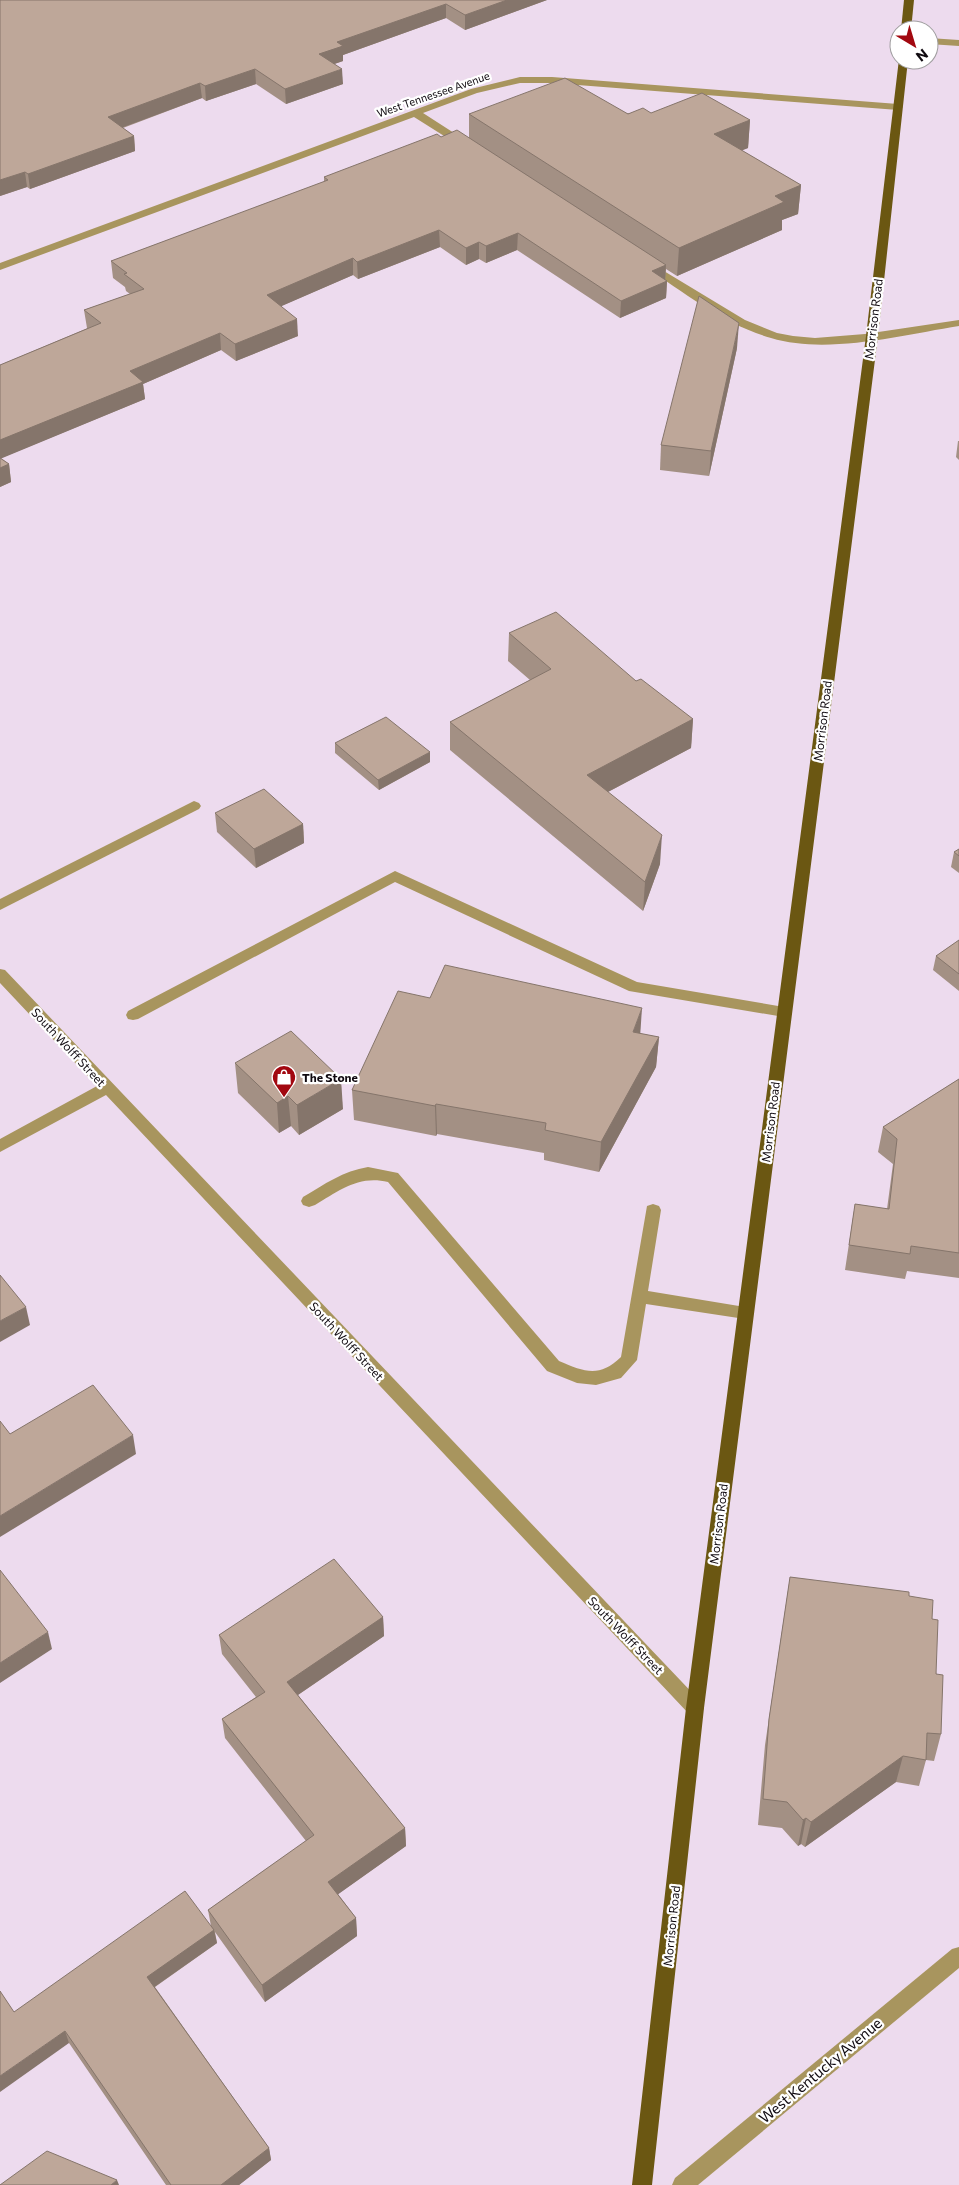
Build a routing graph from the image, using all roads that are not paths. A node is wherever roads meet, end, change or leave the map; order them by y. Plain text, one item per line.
1 (906, 1) edge
2 (906, 20) edge
3 (939, 42) edge
4 (959, 43) edge
5 (902, 70) edge
6 (898, 107) junction
7 (415, 113) junction
8 (474, 151) edge
9 (641, 260) edge
10 (0, 267) edge
11 (959, 323) edge
12 (872, 336) junction
13 (194, 806) dead end
14 (0, 905) edge
15 (0, 974) edge
16 (784, 1012) junction
17 (133, 1015) dead end
18 (107, 1088) junction
19 (0, 1146) edge
20 (309, 1201) dead end
21 (654, 1210) dead end
22 (640, 1296) junction
23 (745, 1313) junction
24 (695, 1708) junction
25 (959, 1956) edge
26 (642, 2185) edge
27 (682, 2185) edge

1 - 2 main road
3 - 4 street
5 - 6 main road, Morrison Road
6 - 7 street, West Tennessee Avenue
6 - 12 main road, Morrison Road
7 - 8 street
7 - 10 street, West Tennessee Avenue
9 - 12 street
11 - 12 street
12 - 16 main road, Morrison Road
13 - 14 street
15 - 18 street, South Wolff Street
16 - 17 street
16 - 23 main road, Morrison Road
18 - 19 street
18 - 24 street, South Wolff Street
20 - 22 street
21 - 22 street
22 - 23 street
23 - 24 main road, Morrison Road
24 - 26 main road, Morrison Road
25 - 27 street, West Kentucky Avenue

